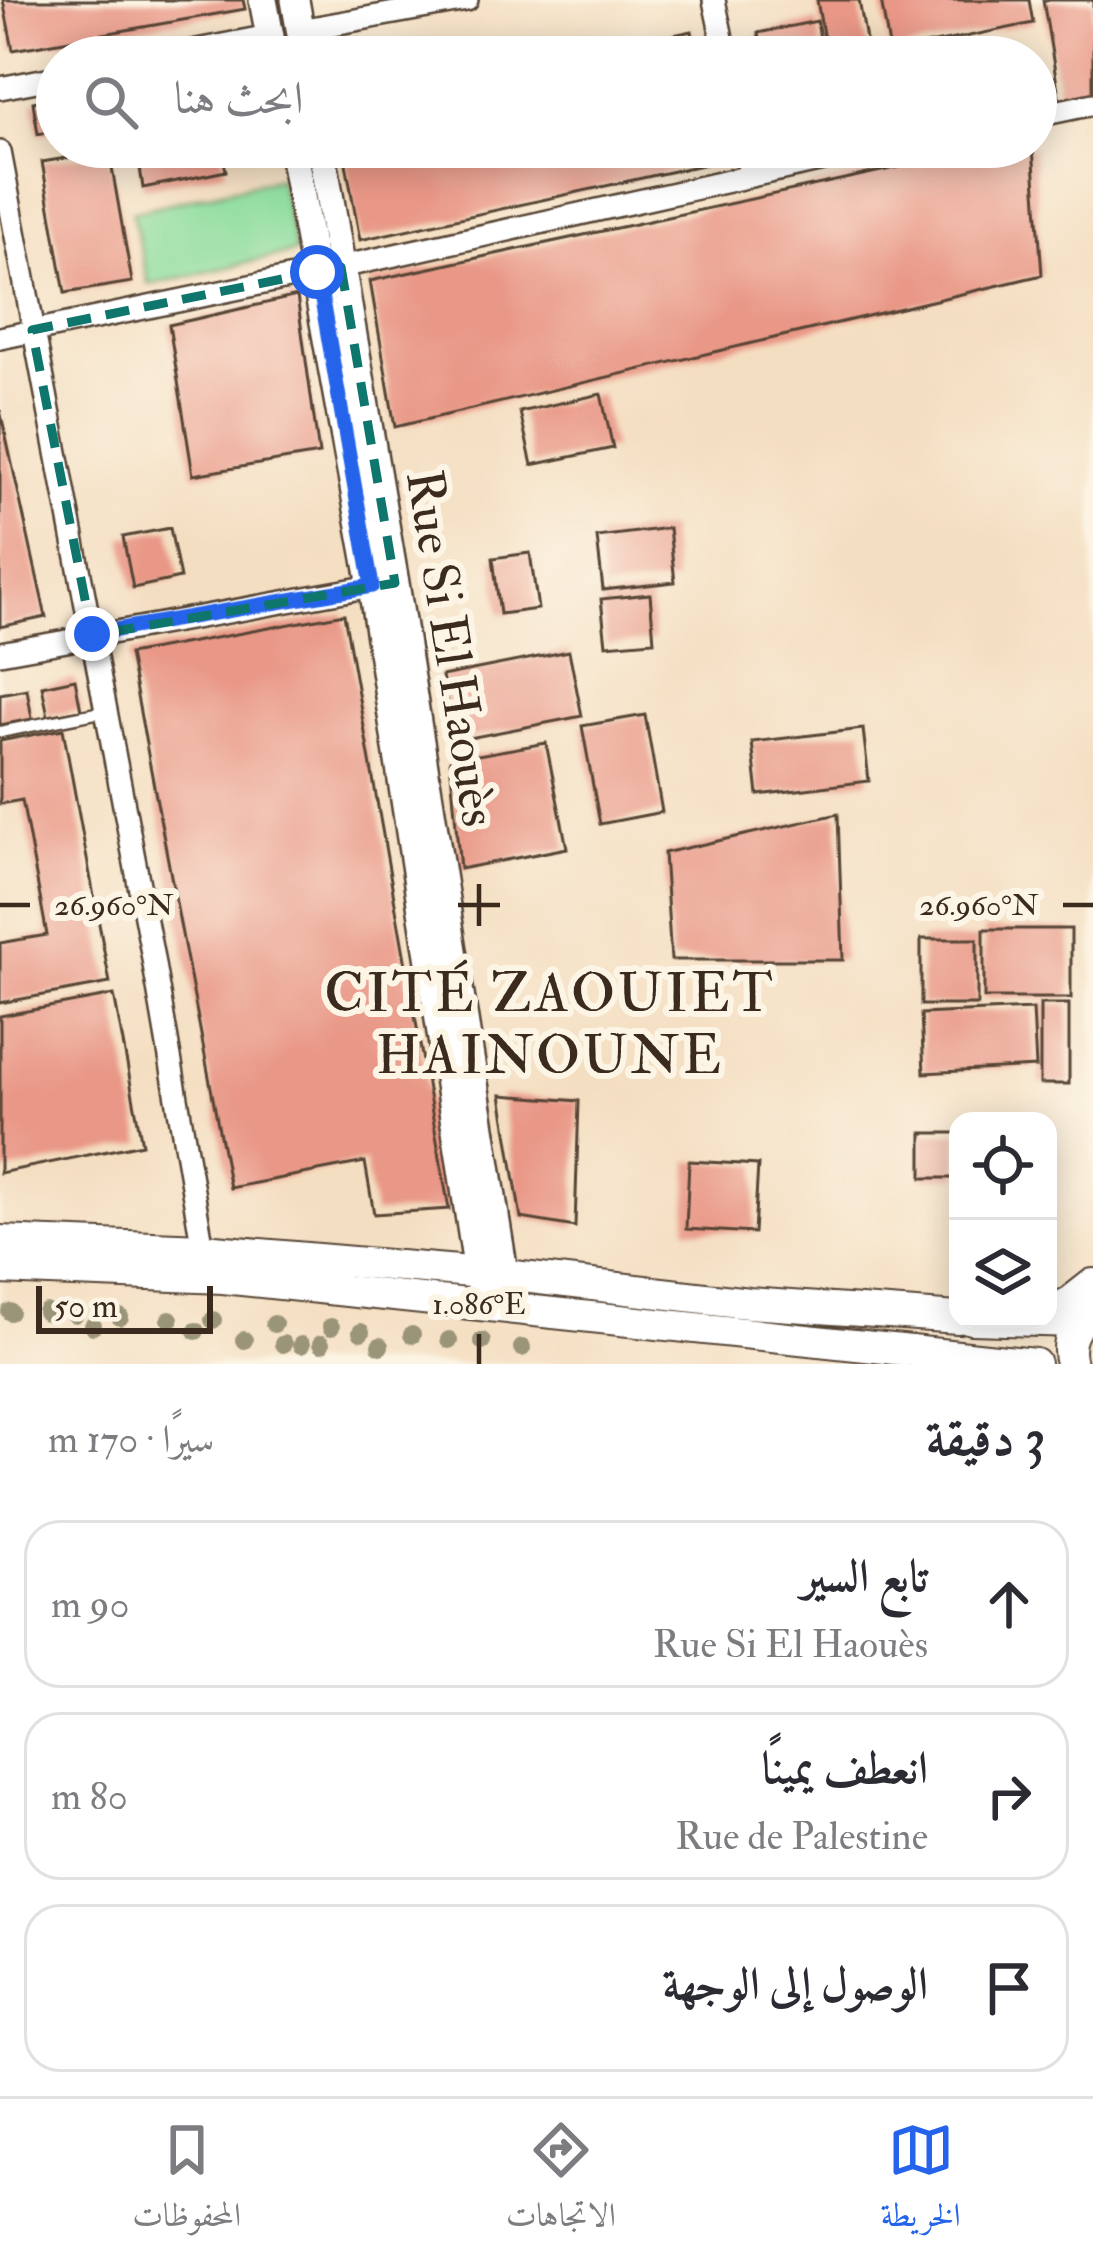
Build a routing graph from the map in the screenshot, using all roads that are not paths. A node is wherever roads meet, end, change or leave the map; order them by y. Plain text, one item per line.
1 (263, 0) edge
2 (295, 0) edge
3 (467, 0) edge
4 (714, 0) edge
5 (270, 36) edge
6 (302, 36) edge
7 (333, 36) edge
8 (722, 36) edge
9 (36, 81) edge
10 (0, 88) edge
11 (1093, 104) edge
12 (1057, 112) edge
13 (0, 152) edge
14 (298, 168) edge
15 (322, 168) edge
16 (749, 168) edge
17 (779, 168) edge
18 (750, 174) junction
19 (329, 269) junction
20 (32, 330) junction
21 (0, 338) edge
22 (383, 585) junction
23 (92, 634) junction
24 (0, 653) edge
25 (106, 711) junction
26 (0, 732) edge
27 (0, 1241) edge
28 (203, 1249) junction
29 (0, 1269) edge
30 (492, 1274) junction
31 (1093, 1284) edge
32 (496, 1307) junction
33 (1057, 1308) edge
34 (1087, 1312) edge
35 (1057, 1315) edge
36 (949, 1317) edge
37 (1023, 1363) edge
38 (1071, 1364) edge

1 - 5 street
2 - 6 street
3 - 7 street
4 - 8 street
9 - 10 street
11 - 12 street
13 - 20 street
14 - 19 street, Rue Si El Haouès
15 - 19 street, Rue Si El Haouès
16 - 18 street
17 - 18 street
18 - 19 street
19 - 20 street
19 - 22 street, Rue Si El Haouès
20 - 21 street
20 - 23 street
22 - 23 street
22 - 30 street, Rue Si El Haouès
23 - 24 street
23 - 25 street
25 - 26 lane
25 - 28 street
27 - 28 main road
28 - 30 main road
29 - 32 main road
30 - 32 street, Rue Si El Haouès
30 - 36 main road
31 - 33 main road
32 - 37 main road
34 - 35 main road
34 - 38 main road

